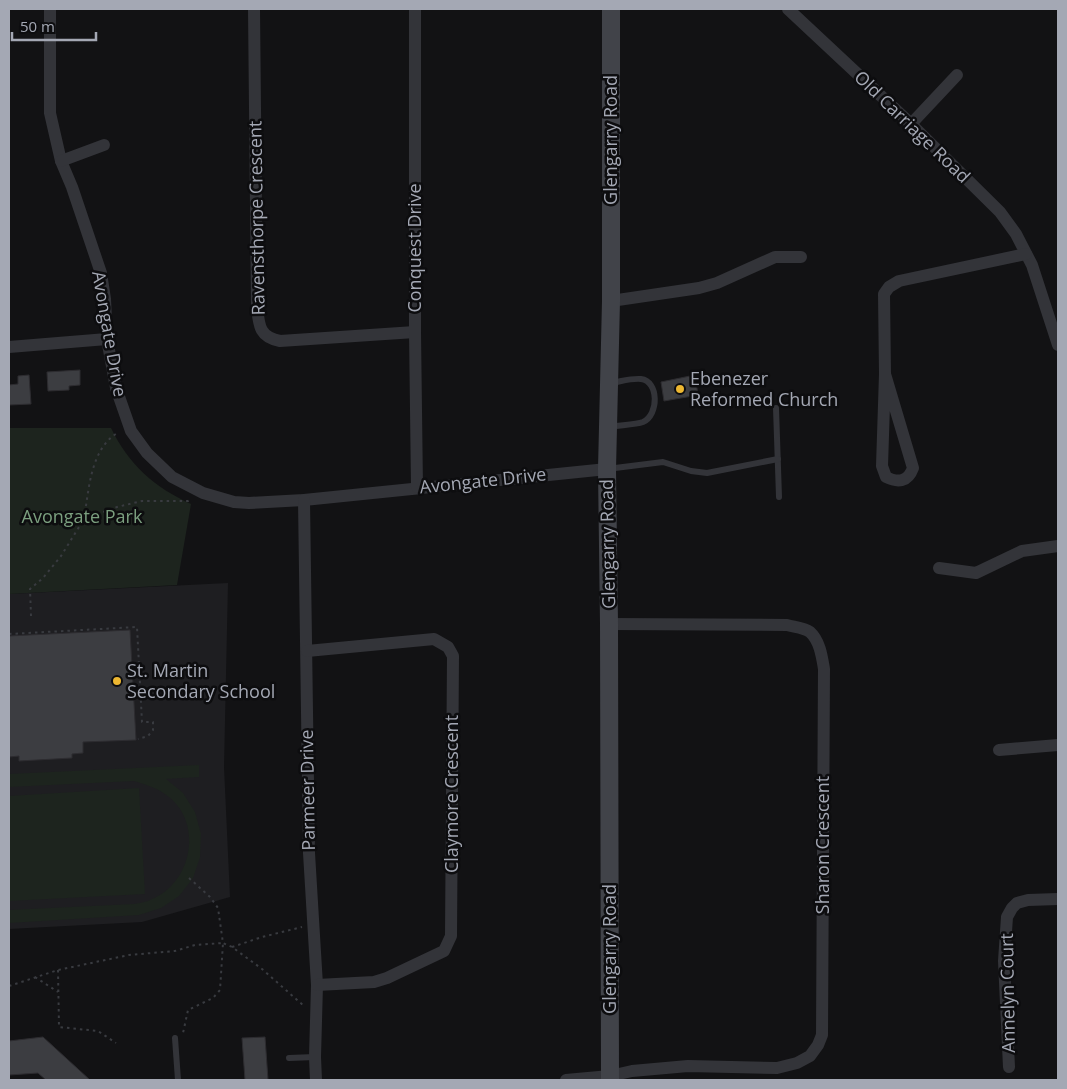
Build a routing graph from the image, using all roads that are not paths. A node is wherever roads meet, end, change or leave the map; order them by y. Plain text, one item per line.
1 (50, 9) edge
2 (254, 9) edge
3 (415, 9) edge
4 (611, 9) edge
5 (788, 9) edge
6 (957, 74) dead end
7 (911, 124) junction
8 (104, 145) dead end
9 (61, 161) junction
10 (1026, 254) junction
11 (801, 257) dead end
12 (611, 301) junction
13 (415, 332) junction
14 (107, 339) junction
15 (1058, 346) edge
16 (9, 347) edge
17 (885, 374) junction
18 (609, 383) junction
19 (776, 408) dead end
20 (608, 427) junction
21 (778, 459) junction
22 (607, 469) junction
23 (417, 487) junction
24 (779, 497) dead end
25 (304, 500) junction
26 (1058, 546) edge
27 (939, 568) dead end
28 (609, 624) junction
29 (307, 651) junction
30 (1058, 745) edge
31 (999, 750) dead end
32 (1058, 899) edge
33 (317, 985) junction
34 (175, 1038) dead end
35 (315, 1057) junction
36 (288, 1058) dead end
37 (1009, 1067) dead end
38 (610, 1078) edge
39 (178, 1080) edge
40 (316, 1080) edge
41 (566, 1080) edge

1 - 9 street, Avongate Drive
2 - 13 street, Ravensthorpe Crescent
3 - 13 street, Conquest Drive
4 - 12 street, Glengarry Road
5 - 7 street, Old Carriage Road
6 - 7 street
7 - 10 street, Old Carriage Road
8 - 9 street
9 - 14 street, Avongate Drive
10 - 15 street, Old Carriage Road
10 - 17 street
11 - 12 street
12 - 18 street, Glengarry Road
13 - 23 street, Conquest Drive
14 - 16 street
14 - 25 street, Avongate Drive
17 - 17 street
18 - 20 street, Glengarry Road
18 - 20 lane
19 - 21 lane
20 - 22 street, Glengarry Road
21 - 22 lane
21 - 24 lane
22 - 23 street, Avongate Drive
22 - 28 street, Glengarry Road
23 - 25 street, Avongate Drive
25 - 29 street, Parmeer Drive
26 - 27 street
28 - 38 street, Glengarry Road
28 - 38 street, Sharon Crescent
29 - 33 street, Parmeer Drive
29 - 33 street, Claymore Crescent
30 - 31 street
32 - 37 street, Annelyn Court
33 - 35 street, Parmeer Drive
34 - 39 lane
35 - 36 lane
35 - 40 street, Parmeer Drive
38 - 41 street

